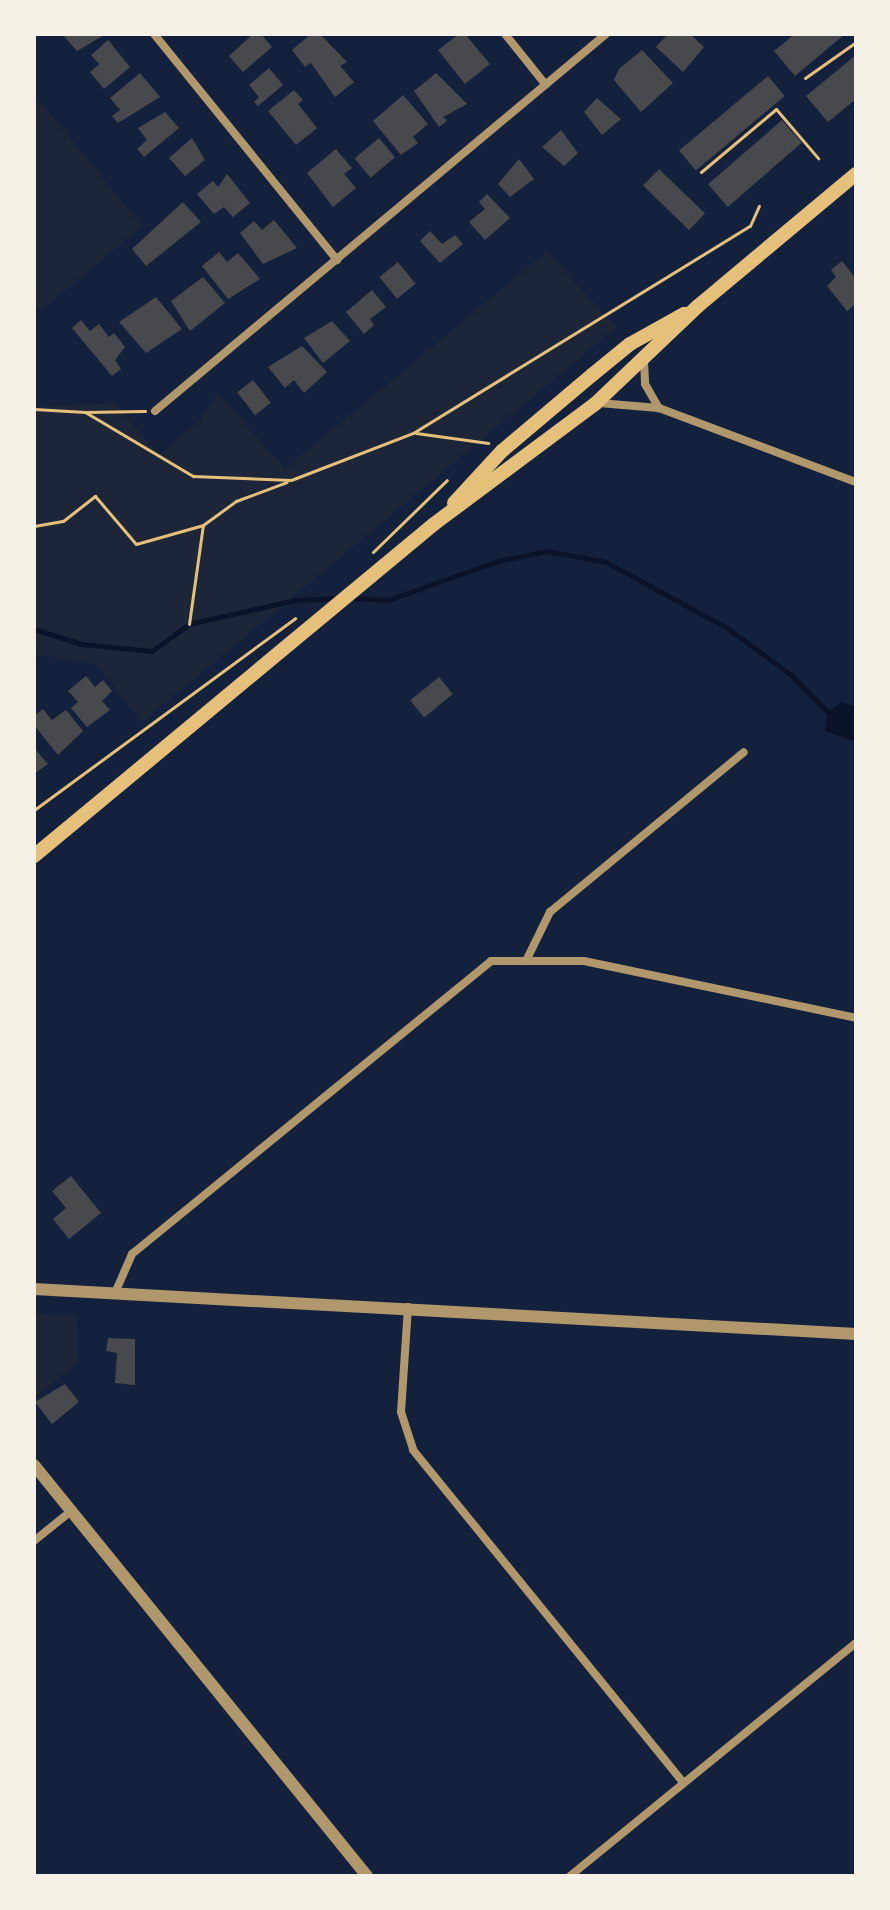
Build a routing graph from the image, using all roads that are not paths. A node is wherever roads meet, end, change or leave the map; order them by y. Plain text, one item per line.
1 (154, 34) edge
2 (505, 34) edge
3 (606, 34) edge
4 (546, 85) junction
5 (856, 174) edge
6 (337, 260) junction
7 (698, 306) junction
8 (644, 362) junction
9 (595, 404) junction
10 (659, 408) junction
11 (155, 411) road end
12 (856, 482) edge
13 (434, 524) junction
14 (744, 752) dead end
15 (34, 856) edge
16 (526, 961) junction
17 (856, 1018) edge
18 (34, 1289) edge
19 (115, 1293) junction
20 (408, 1306) junction
21 (856, 1334) edge
22 (34, 1465) edge
23 (71, 1511) junction
24 (34, 1541) edge
25 (856, 1643) edge
26 (684, 1783) junction
27 (367, 1876) edge
28 (570, 1876) edge

1 - 6 street
2 - 4 street
3 - 4 street
4 - 6 street
5 - 7 main road
6 - 11 street
7 - 8 main road
7 - 13 main road
8 - 9 main road
8 - 10 street
9 - 10 street
9 - 13 main road
10 - 12 street
13 - 15 main road
14 - 16 street
16 - 17 street
16 - 19 street
18 - 19 street
19 - 20 street
20 - 21 street
20 - 26 street
22 - 23 street
23 - 24 street
23 - 27 street
25 - 26 street
26 - 28 street

